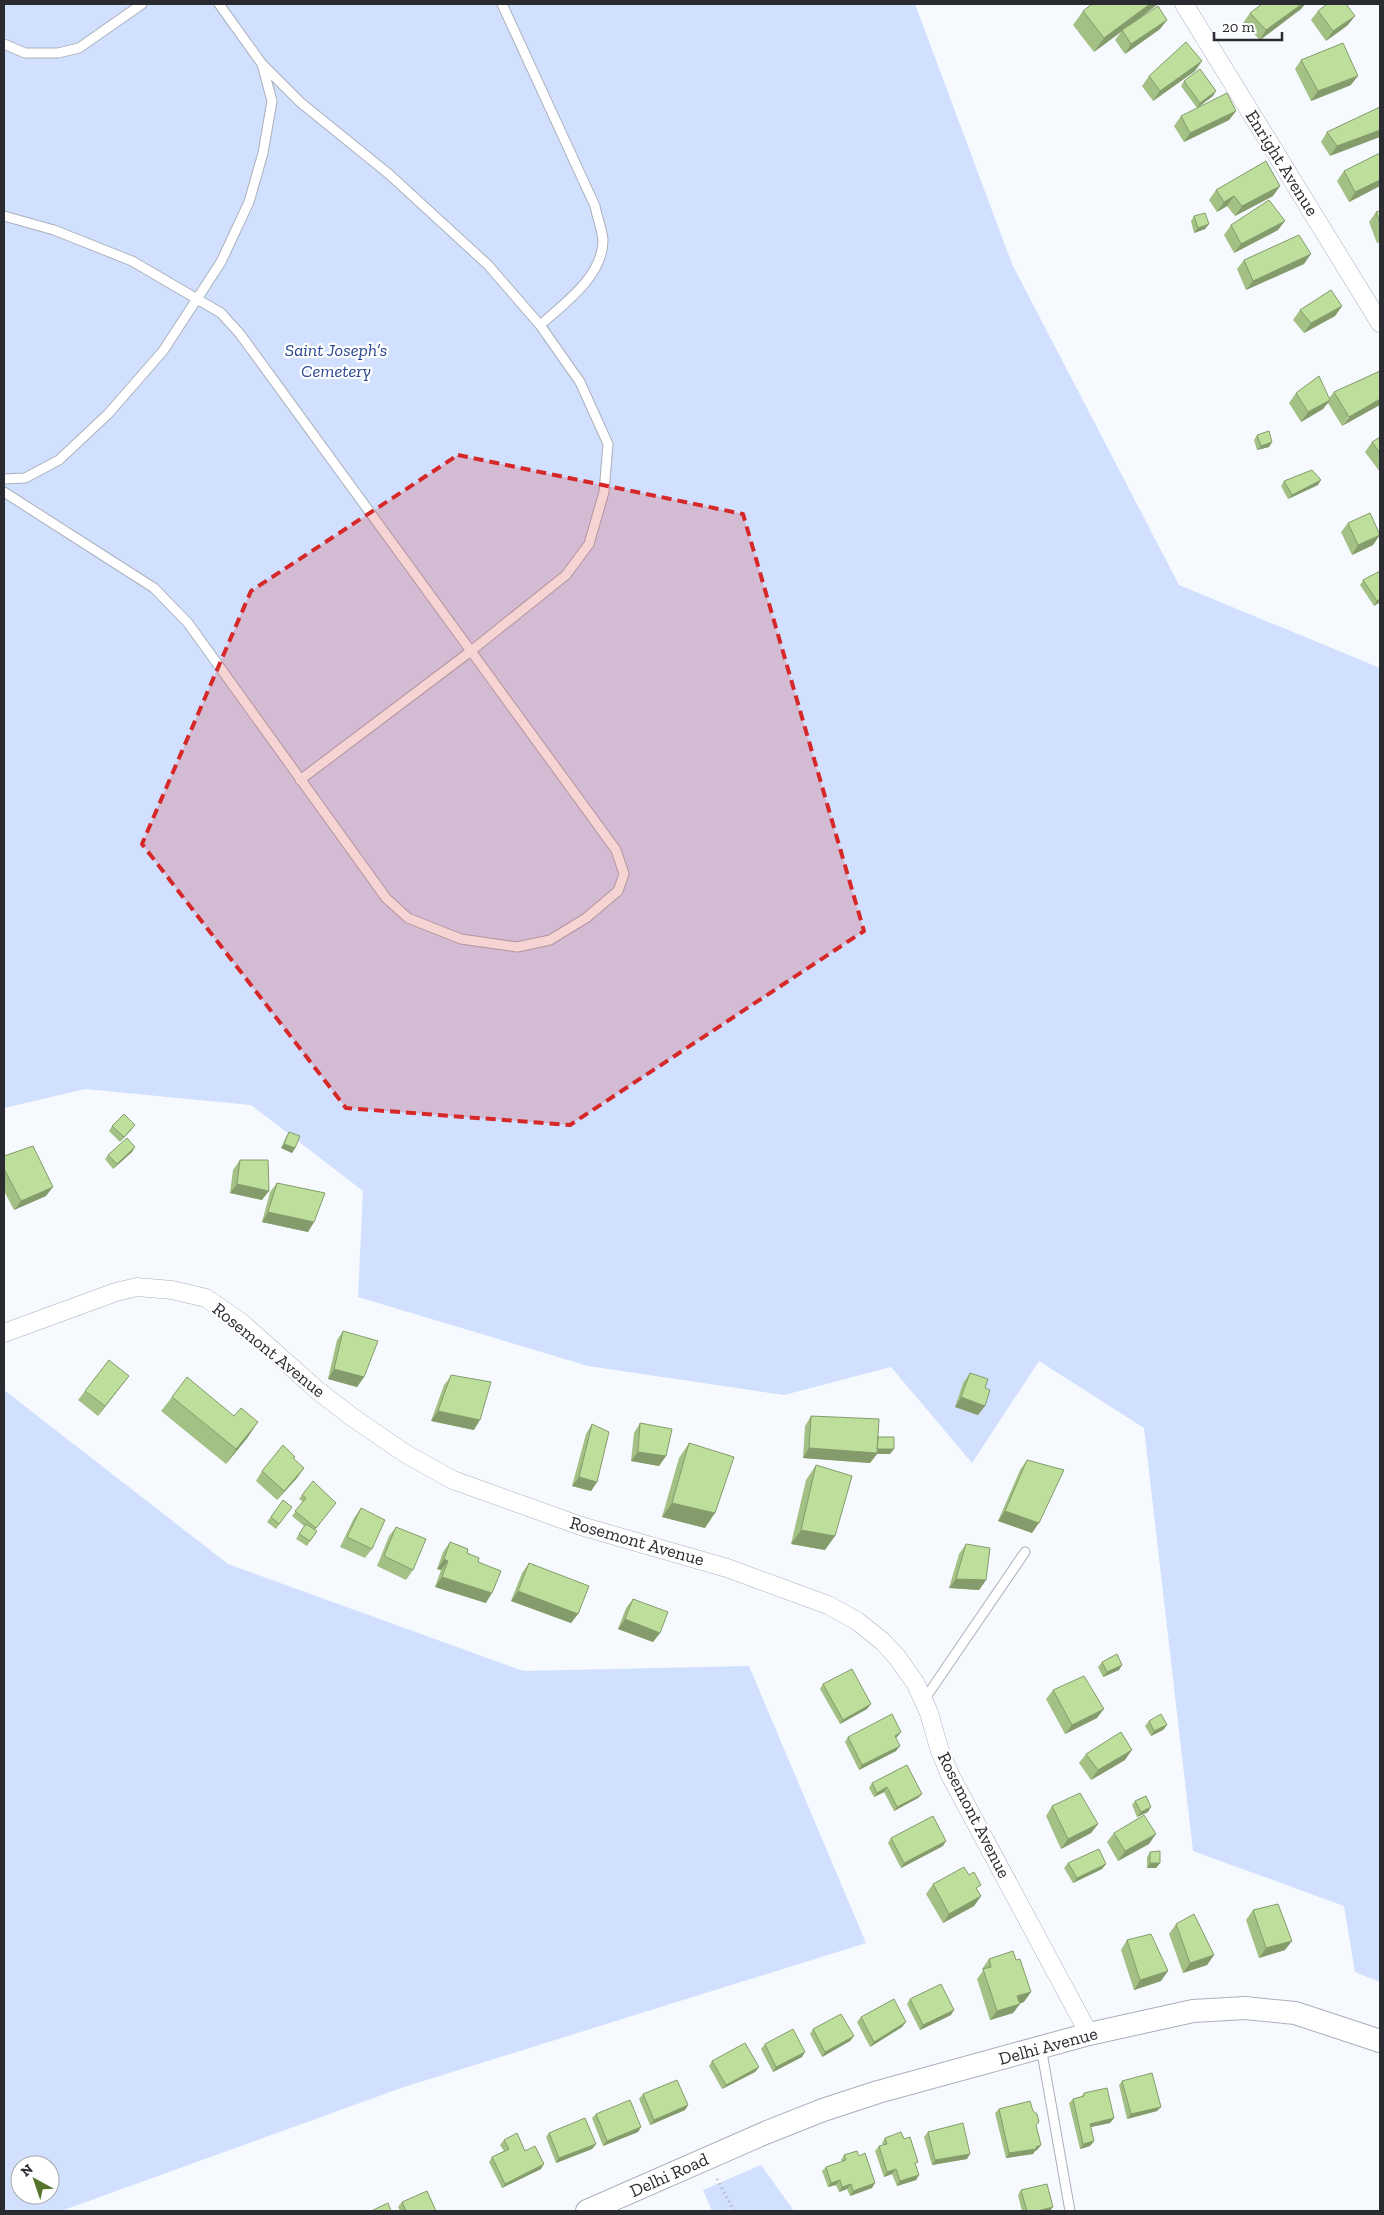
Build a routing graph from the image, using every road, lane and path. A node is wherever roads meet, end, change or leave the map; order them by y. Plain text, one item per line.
1 (142, 4) edge
2 (219, 4) edge
3 (502, 4) edge
4 (1184, 4) edge
5 (4, 44) edge
6 (262, 64) junction
7 (4, 216) edge
8 (198, 298) junction
9 (1380, 323) edge
10 (540, 325) junction
11 (4, 479) edge
12 (4, 492) edge
13 (471, 651) junction
14 (300, 780) junction
15 (4, 1333) edge
16 (1025, 1552) dead end
17 (924, 1700) junction
18 (1089, 2034) junction
19 (1380, 2041) edge
20 (1041, 2047) junction
21 (715, 2154) junction
22 (587, 2211) edge
23 (734, 2211) edge
24 (1070, 2211) edge

1 - 5 lane
2 - 6 lane
3 - 10 lane
4 - 9 street, Enright Avenue
6 - 8 lane
6 - 10 lane
7 - 8 lane
8 - 11 lane
8 - 13 lane
10 - 13 lane
12 - 14 lane
13 - 14 lane
13 - 14 lane
15 - 17 street, Rosemont Avenue
16 - 17 lane
17 - 18 street, Rosemont Avenue
18 - 19 street, Delhi Avenue
18 - 20 street, Delhi Avenue
20 - 21 street, Delhi Avenue
20 - 24 lane
21 - 22 street, Delhi Road
21 - 23 path

